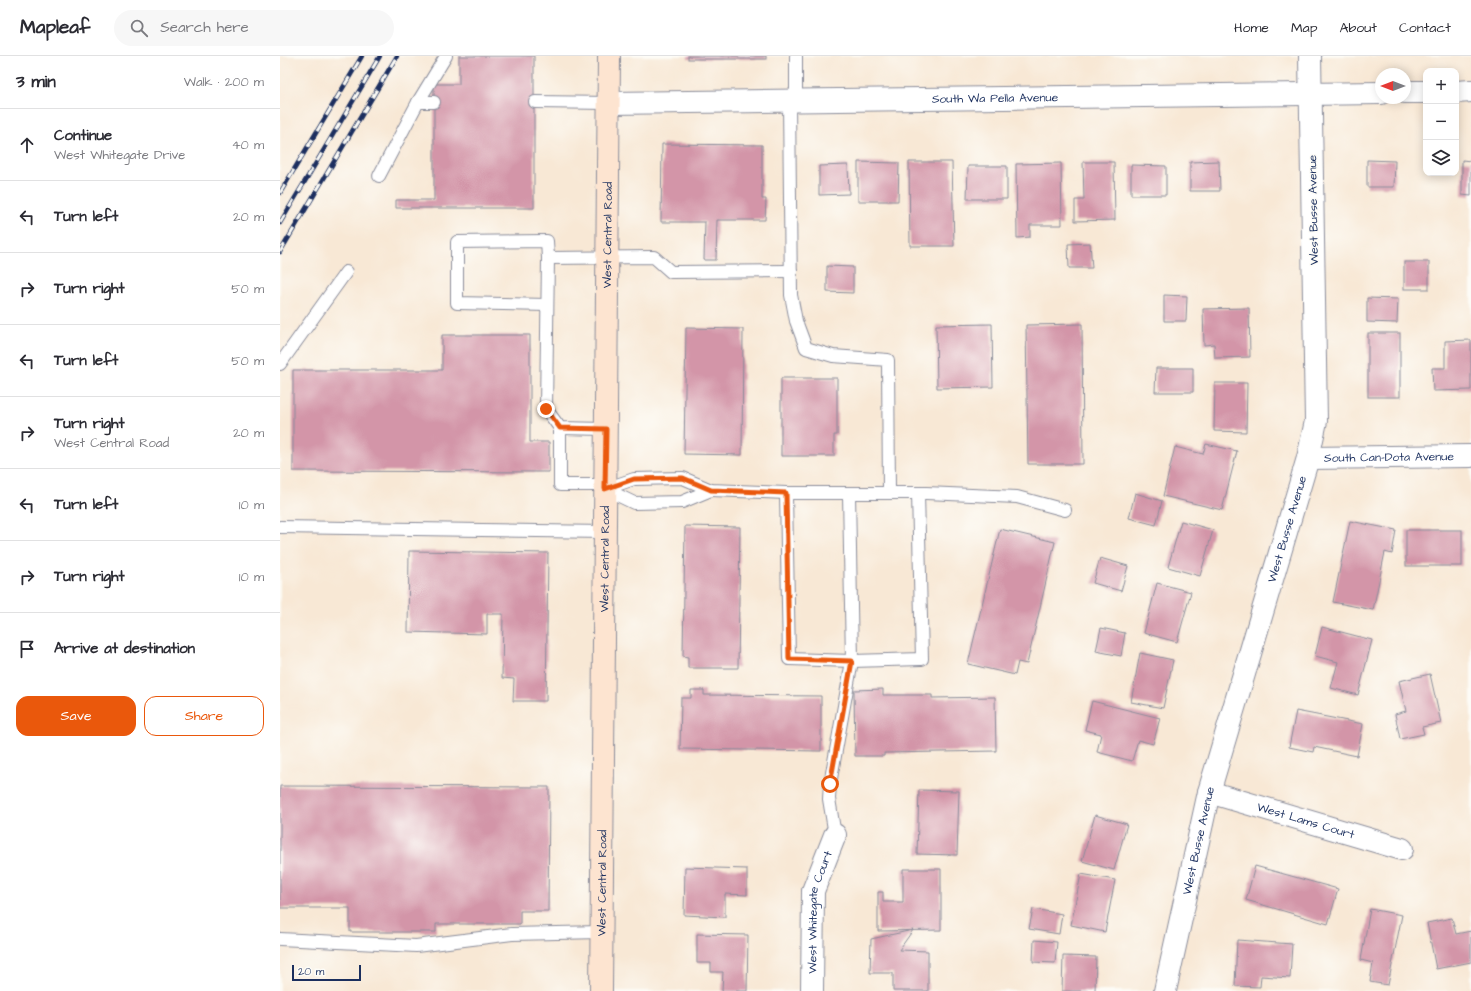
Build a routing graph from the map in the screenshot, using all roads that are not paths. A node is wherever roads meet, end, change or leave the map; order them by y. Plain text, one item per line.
1 (446, 56) edge
2 (609, 56) edge
3 (796, 56) edge
4 (1310, 56) edge
5 (1471, 91) edge
6 (1411, 92) edge
7 (1423, 92) edge
8 (1459, 92) edge
9 (1375, 93) edge
10 (1311, 94) junction
11 (793, 101) junction
12 (418, 102) junction
13 (434, 102) dead end
14 (535, 102) dead end
15 (609, 103) junction
16 (379, 176) dead end
17 (548, 258) junction
18 (608, 258) junction
19 (791, 271) junction
20 (346, 272) dead end
21 (547, 305) junction
22 (280, 364) edge
23 (560, 428) junction
24 (606, 429) junction
25 (1471, 456) edge
26 (1308, 458) junction
27 (605, 487) junction
28 (711, 490) junction
29 (786, 493) junction
30 (849, 493) junction
31 (889, 493) junction
32 (918, 493) junction
33 (1065, 510) dead end
34 (280, 527) edge
35 (605, 532) junction
36 (852, 661) junction
37 (1209, 792) junction
38 (835, 835) joint
39 (1402, 849) dead end
40 (601, 932) junction
41 (280, 939) edge
42 (600, 991) edge
43 (812, 991) edge
44 (1165, 991) edge

1 - 12 lane
2 - 15 main road, West Central Road
3 - 11 lane
4 - 10 street, West Busse Avenue
5 - 8 street
6 - 7 street
9 - 10 street, South Wa Pella Avenue
10 - 11 street, South Wa Pella Avenue
10 - 26 street, West Busse Avenue
11 - 15 street, South Wa Pella Avenue
11 - 19 lane
12 - 13 lane
12 - 16 lane
14 - 15 lane
15 - 18 main road, West Central Road
17 - 18 lane
17 - 21 lane
17 - 21 lane
18 - 19 lane
18 - 24 main road, West Central Road
19 - 31 lane
20 - 22 lane
21 - 23 lane
23 - 24 lane
23 - 27 lane
24 - 27 main road, West Central Road
25 - 26 street, South Can-Dota Avenue
26 - 37 street, West Busse Avenue
27 - 28 lane
27 - 28 lane
27 - 35 main road, West Central Road
28 - 29 lane
29 - 30 lane
29 - 36 lane
30 - 31 lane
30 - 36 lane
31 - 32 lane
32 - 33 lane
32 - 36 lane
34 - 35 lane
35 - 40 main road, West Central Road
36 - 38 lane
37 - 39 street, West Lams Court
37 - 44 street, West Busse Avenue
38 - 43 street, West Whitegate Court
40 - 41 lane
40 - 42 main road, West Central Road

